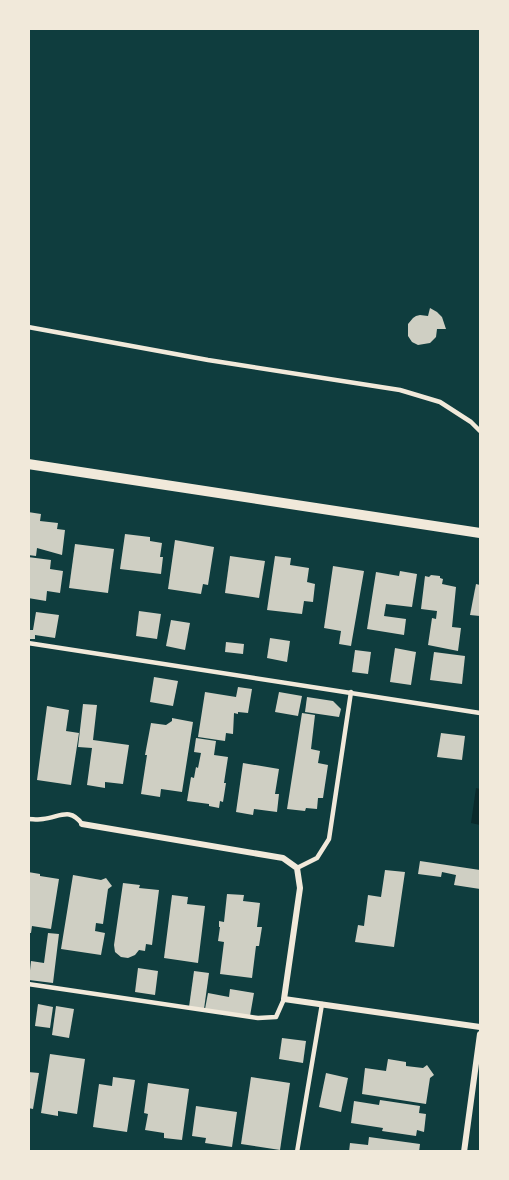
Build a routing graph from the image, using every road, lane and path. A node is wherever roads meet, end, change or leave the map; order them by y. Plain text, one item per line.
1 (28, 327) edge
2 (480, 431) edge
3 (28, 464) edge
4 (480, 533) edge
5 (28, 643) edge
6 (351, 692) junction
7 (480, 713) edge
8 (28, 819) edge
9 (82, 824) joint
10 (297, 868) junction
11 (28, 984) edge
12 (284, 999) junction
13 (322, 1004) junction
14 (480, 1027) edge
15 (480, 1034) edge
16 (297, 1152) edge
17 (464, 1152) edge

1 - 2 lane
3 - 4 street
5 - 6 lane
6 - 7 lane
6 - 10 lane
8 - 9 lane
9 - 10 street
10 - 12 street
11 - 12 lane
12 - 13 street
13 - 14 street
13 - 16 lane
15 - 17 street

